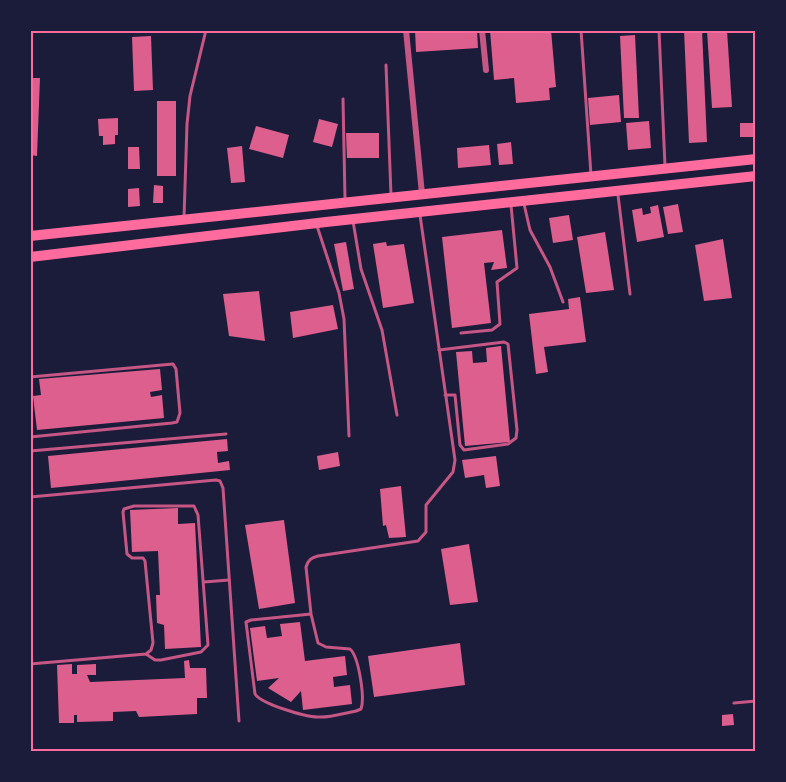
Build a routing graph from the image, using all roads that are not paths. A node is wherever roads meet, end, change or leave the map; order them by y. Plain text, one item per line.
1 (206, 30) edge
2 (406, 30) edge
3 (482, 30) edge
4 (581, 30) edge
5 (659, 30) edge
6 (386, 65) dead end
7 (486, 70) dead end
8 (343, 99) dead end
9 (756, 159) edge
10 (665, 168) junction
11 (591, 176) junction
12 (756, 176) edge
13 (617, 191) junction
14 (422, 194) junction
15 (391, 197) junction
16 (524, 201) junction
17 (345, 202) junction
18 (511, 202) junction
19 (419, 212) junction
20 (353, 219) junction
21 (184, 220) junction
22 (316, 223) junction
23 (30, 236) edge
24 (30, 257) edge
25 (630, 294) dead end
26 (563, 302) dead end
27 (461, 333) dead end
28 (439, 350) junction
29 (30, 377) edge
30 (445, 395) junction
31 (397, 415) dead end
32 (226, 434) dead end
33 (349, 436) dead end
34 (30, 437) edge
35 (30, 451) edge
36 (30, 497) edge
37 (229, 579) junction
38 (204, 582) junction
39 (311, 614) junction
40 (146, 654) junction
41 (30, 664) edge
42 (756, 701) edge
43 (734, 703) dead end
44 (239, 721) dead end

1 - 21 lane
2 - 14 street
3 - 7 street
4 - 11 lane
5 - 10 lane
6 - 15 lane
8 - 17 lane
9 - 10 main road
10 - 11 main road
11 - 14 main road
12 - 13 main road
13 - 16 main road
13 - 25 lane
14 - 15 main road
15 - 17 main road
16 - 18 main road
16 - 26 lane
17 - 21 main road
18 - 19 main road
18 - 27 lane
19 - 20 main road
19 - 28 lane
20 - 22 main road
20 - 31 lane
21 - 23 main road
22 - 24 main road
22 - 33 lane
28 - 30 lane
28 - 30 lane
29 - 34 lane
30 - 39 lane
32 - 35 lane
36 - 37 lane
37 - 38 lane
37 - 44 lane
38 - 40 lane
38 - 40 lane
39 - 39 lane
40 - 41 lane
42 - 43 lane

